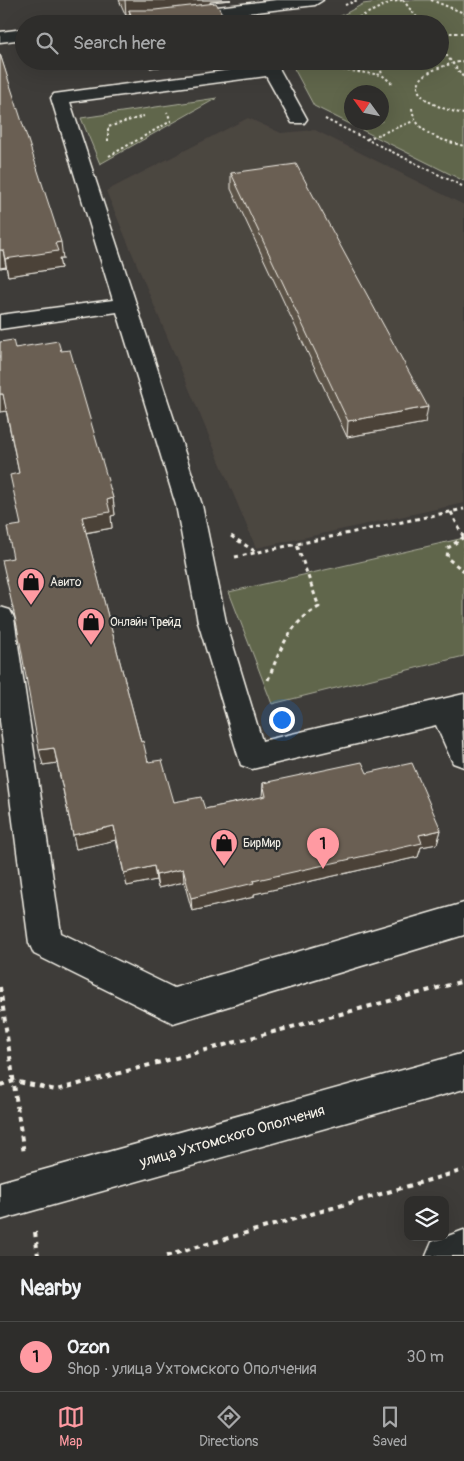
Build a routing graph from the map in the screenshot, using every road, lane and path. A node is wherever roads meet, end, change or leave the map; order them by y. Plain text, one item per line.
1 (315, 0) edge
2 (403, 0) edge
3 (432, 0) edge
4 (237, 9) junction
5 (464, 12) edge
6 (188, 15) edge
7 (240, 15) edge
8 (364, 15) edge
9 (415, 15) edge
10 (449, 33) edge
11 (464, 33) edge
12 (15, 35) edge
13 (0, 37) edge
14 (449, 58) edge
15 (464, 61) edge
16 (452, 62) junction
17 (449, 63) edge
18 (245, 70) edge
19 (270, 70) edge
20 (347, 70) edge
21 (381, 70) edge
22 (429, 70) edge
23 (382, 74) junction
24 (464, 78) edge
25 (394, 85) dead end
26 (154, 86) junction
27 (175, 108) dead end
28 (412, 108) dead end
29 (166, 110) junction
30 (464, 114) edge
31 (323, 118) dead end
32 (298, 119) dead end
33 (414, 121) junction
34 (367, 139) junction
35 (464, 146) edge
36 (464, 187) edge
37 (124, 305) junction
38 (0, 322) edge
39 (464, 509) edge
40 (451, 512) junction
41 (464, 538) edge
42 (297, 545) junction
43 (200, 565) junction
44 (464, 571) edge
45 (0, 618) edge
46 (454, 709) edge
47 (245, 731) junction
48 (464, 754) edge
49 (464, 919) edge
50 (464, 981) edge
51 (0, 987) edge
52 (464, 1071) edge
53 (14, 1081) junction
54 (0, 1085) edge
55 (464, 1170) edge
56 (14, 1197) edge
57 (464, 1250) edge
58 (38, 1256) edge
59 (166, 1256) edge
60 (446, 1256) edge

1 - 4 street
2 - 8 path
2 - 9 path
3 - 5 path
4 - 6 street
4 - 7 street
10 - 11 path
12 - 13 street
14 - 16 path
15 - 16 path
16 - 17 path
16 - 24 path
18 - 26 street
19 - 32 street
20 - 23 path
21 - 23 path
22 - 30 path
23 - 25 path
26 - 29 path
26 - 37 street
27 - 29 path
28 - 33 path
29 - 29 path
31 - 34 path
33 - 34 path
33 - 35 path
34 - 36 path
37 - 38 street
37 - 43 street
39 - 40 path
40 - 41 path
40 - 42 path
41 - 44 path
42 - 43 path
42 - 47 path
43 - 47 street
45 - 49 street
46 - 47 street
46 - 48 street
50 - 53 path
51 - 53 path
52 - 56 street, улица Ухтомского Ополчения
53 - 54 path
53 - 56 path
55 - 59 path
56 - 58 path
57 - 60 street

